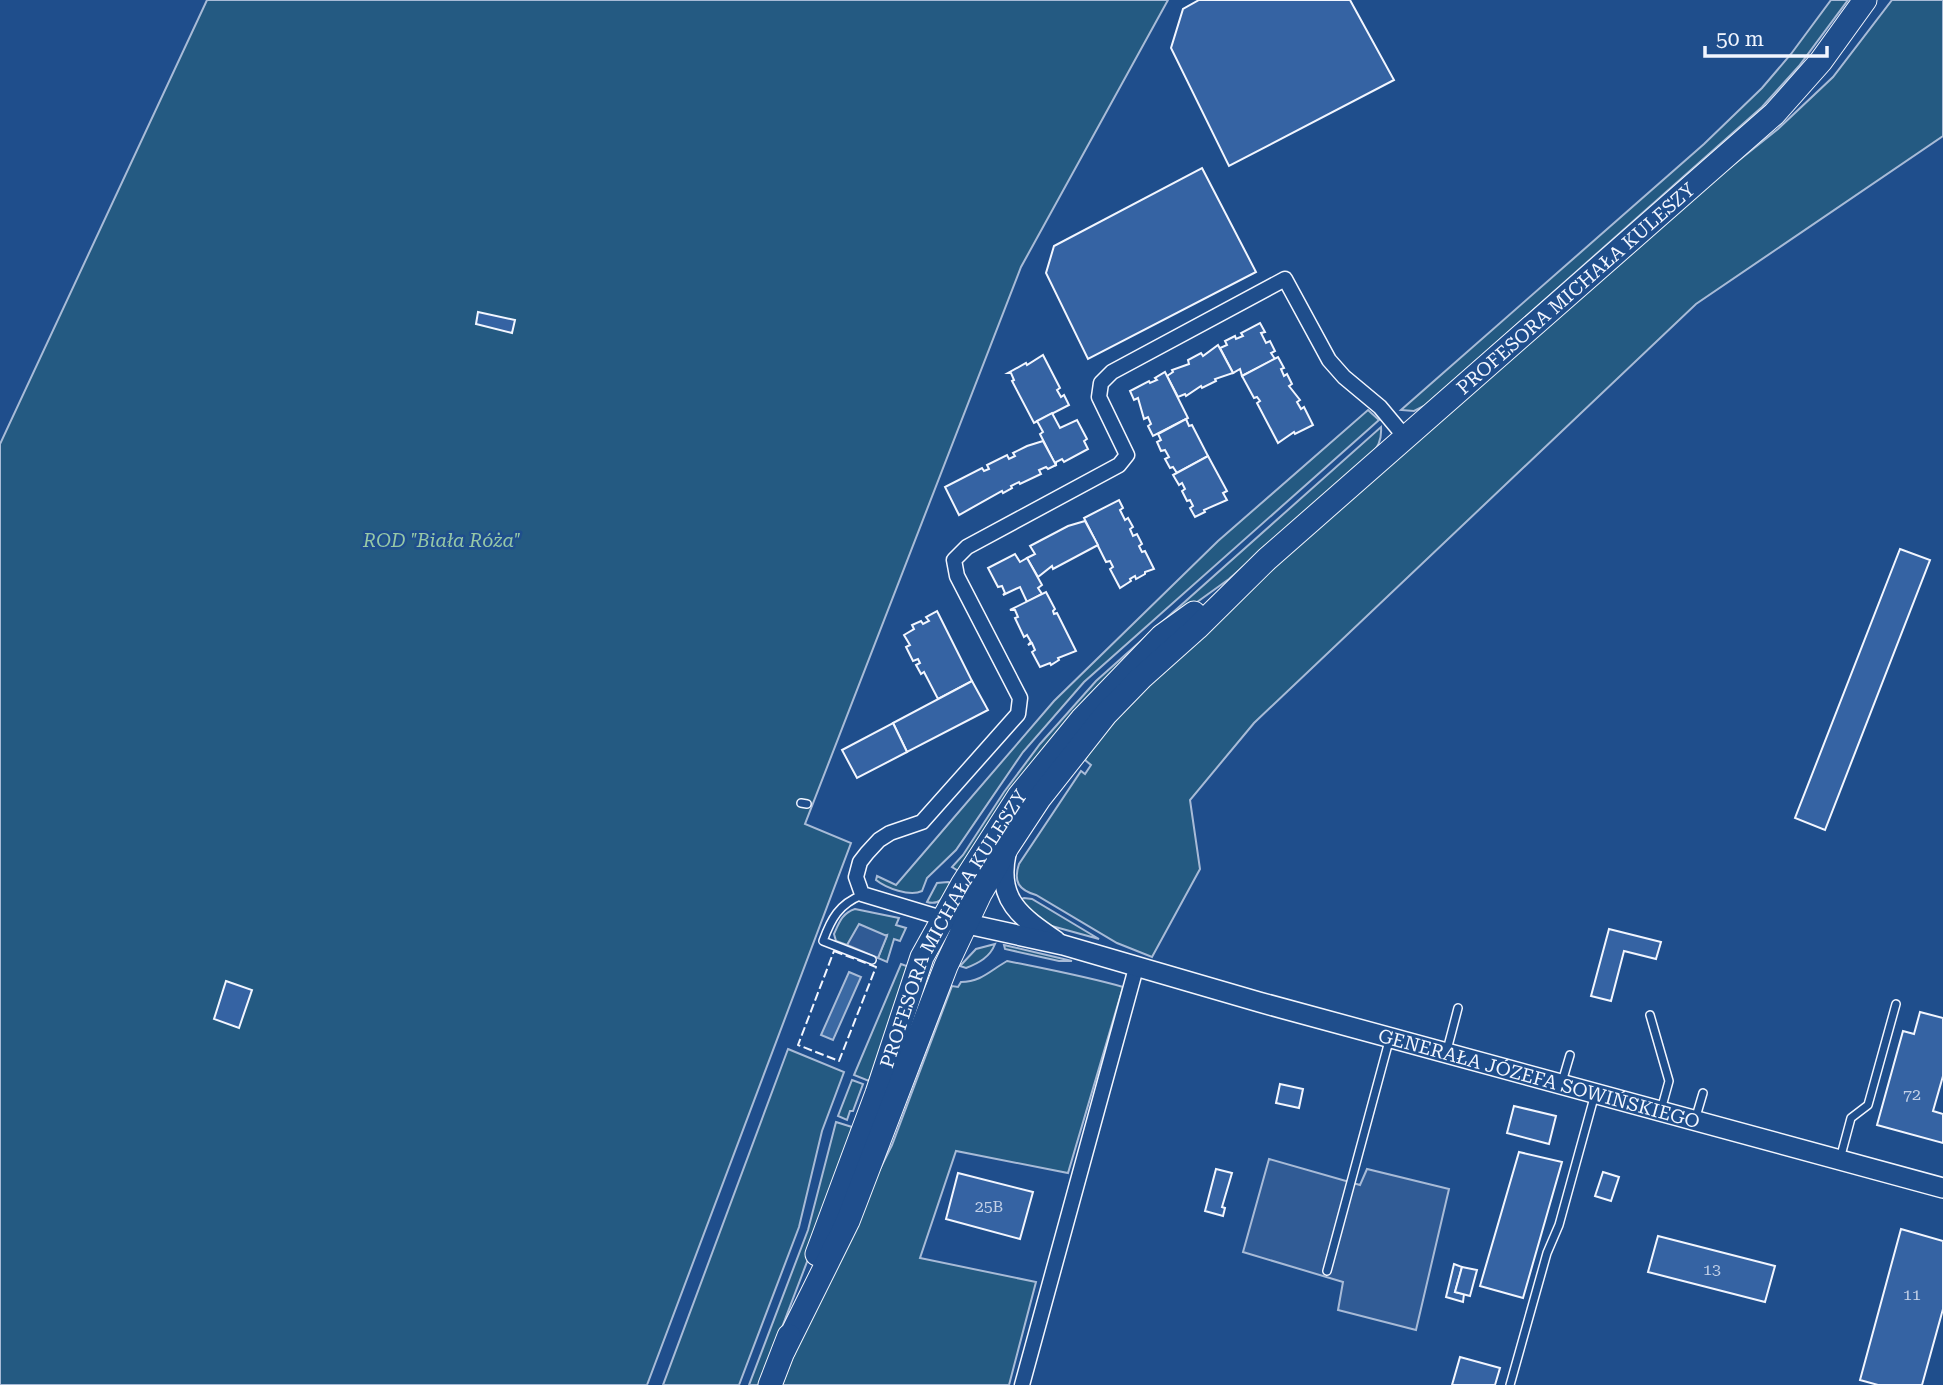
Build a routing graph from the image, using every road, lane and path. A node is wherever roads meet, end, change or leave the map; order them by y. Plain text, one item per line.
1 (1865, 0) edge
2 (1405, 437) junction
3 (1267, 559) junction
4 (1008, 846) junction
5 (861, 890) junction
6 (955, 921) junction
7 (1063, 945) junction
8 (872, 960) dead end
9 (1136, 968) junction
10 (1896, 1004) dead end
11 (1458, 1008) dead end
12 (1650, 1015) dead end
13 (1390, 1037) junction
14 (1447, 1051) junction
15 (1570, 1055) dead end
16 (1562, 1083) junction
17 (1595, 1092) junction
18 (1703, 1093) dead end
19 (1661, 1111) junction
20 (1695, 1120) junction
21 (1840, 1160) junction
22 (1943, 1188) edge
23 (1326, 1271) dead end
24 (784, 1350) junction
25 (770, 1385) edge
26 (1022, 1385) edge
27 (1510, 1385) edge

1 - 2 main road, PROFESORA MICHAŁA KULESZY
2 - 3 main road, PROFESORA MICHAŁA KULESZY
2 - 5 street
3 - 4 main road, PROFESORA MICHAŁA KULESZY
3 - 6 main road, PROFESORA MICHAŁA KULESZY
4 - 6 main road, PROFESORA MICHAŁA KULESZY
4 - 7 street
5 - 6 street
5 - 8 lane
6 - 7 street, GENERAŁA JÓZEFA SOWIŃSKIEGO
6 - 24 main road, PROFESORA MICHAŁA KULESZY
6 - 24 main road, PROFESORA MICHAŁA KULESZY
7 - 9 street, GENERAŁA JÓZEFA SOWIŃSKIEGO
9 - 13 street, GENERAŁA JÓZEFA SOWIŃSKIEGO
9 - 26 street
10 - 21 lane
11 - 14 lane
12 - 19 lane
13 - 14 street, GENERAŁA JÓZEFA SOWIŃSKIEGO
13 - 23 lane
14 - 16 street, GENERAŁA JÓZEFA SOWIŃSKIEGO
15 - 16 lane
16 - 17 street, GENERAŁA JÓZEFA SOWIŃSKIEGO
17 - 19 street, GENERAŁA JÓZEFA SOWIŃSKIEGO
17 - 27 lane
18 - 20 lane
19 - 20 street, GENERAŁA JÓZEFA SOWIŃSKIEGO
20 - 21 street, GENERAŁA JÓZEFA SOWIŃSKIEGO
21 - 22 street, GENERAŁA JÓZEFA SOWIŃSKIEGO
24 - 25 main road, PROFESORA MICHAŁA KULESZY

